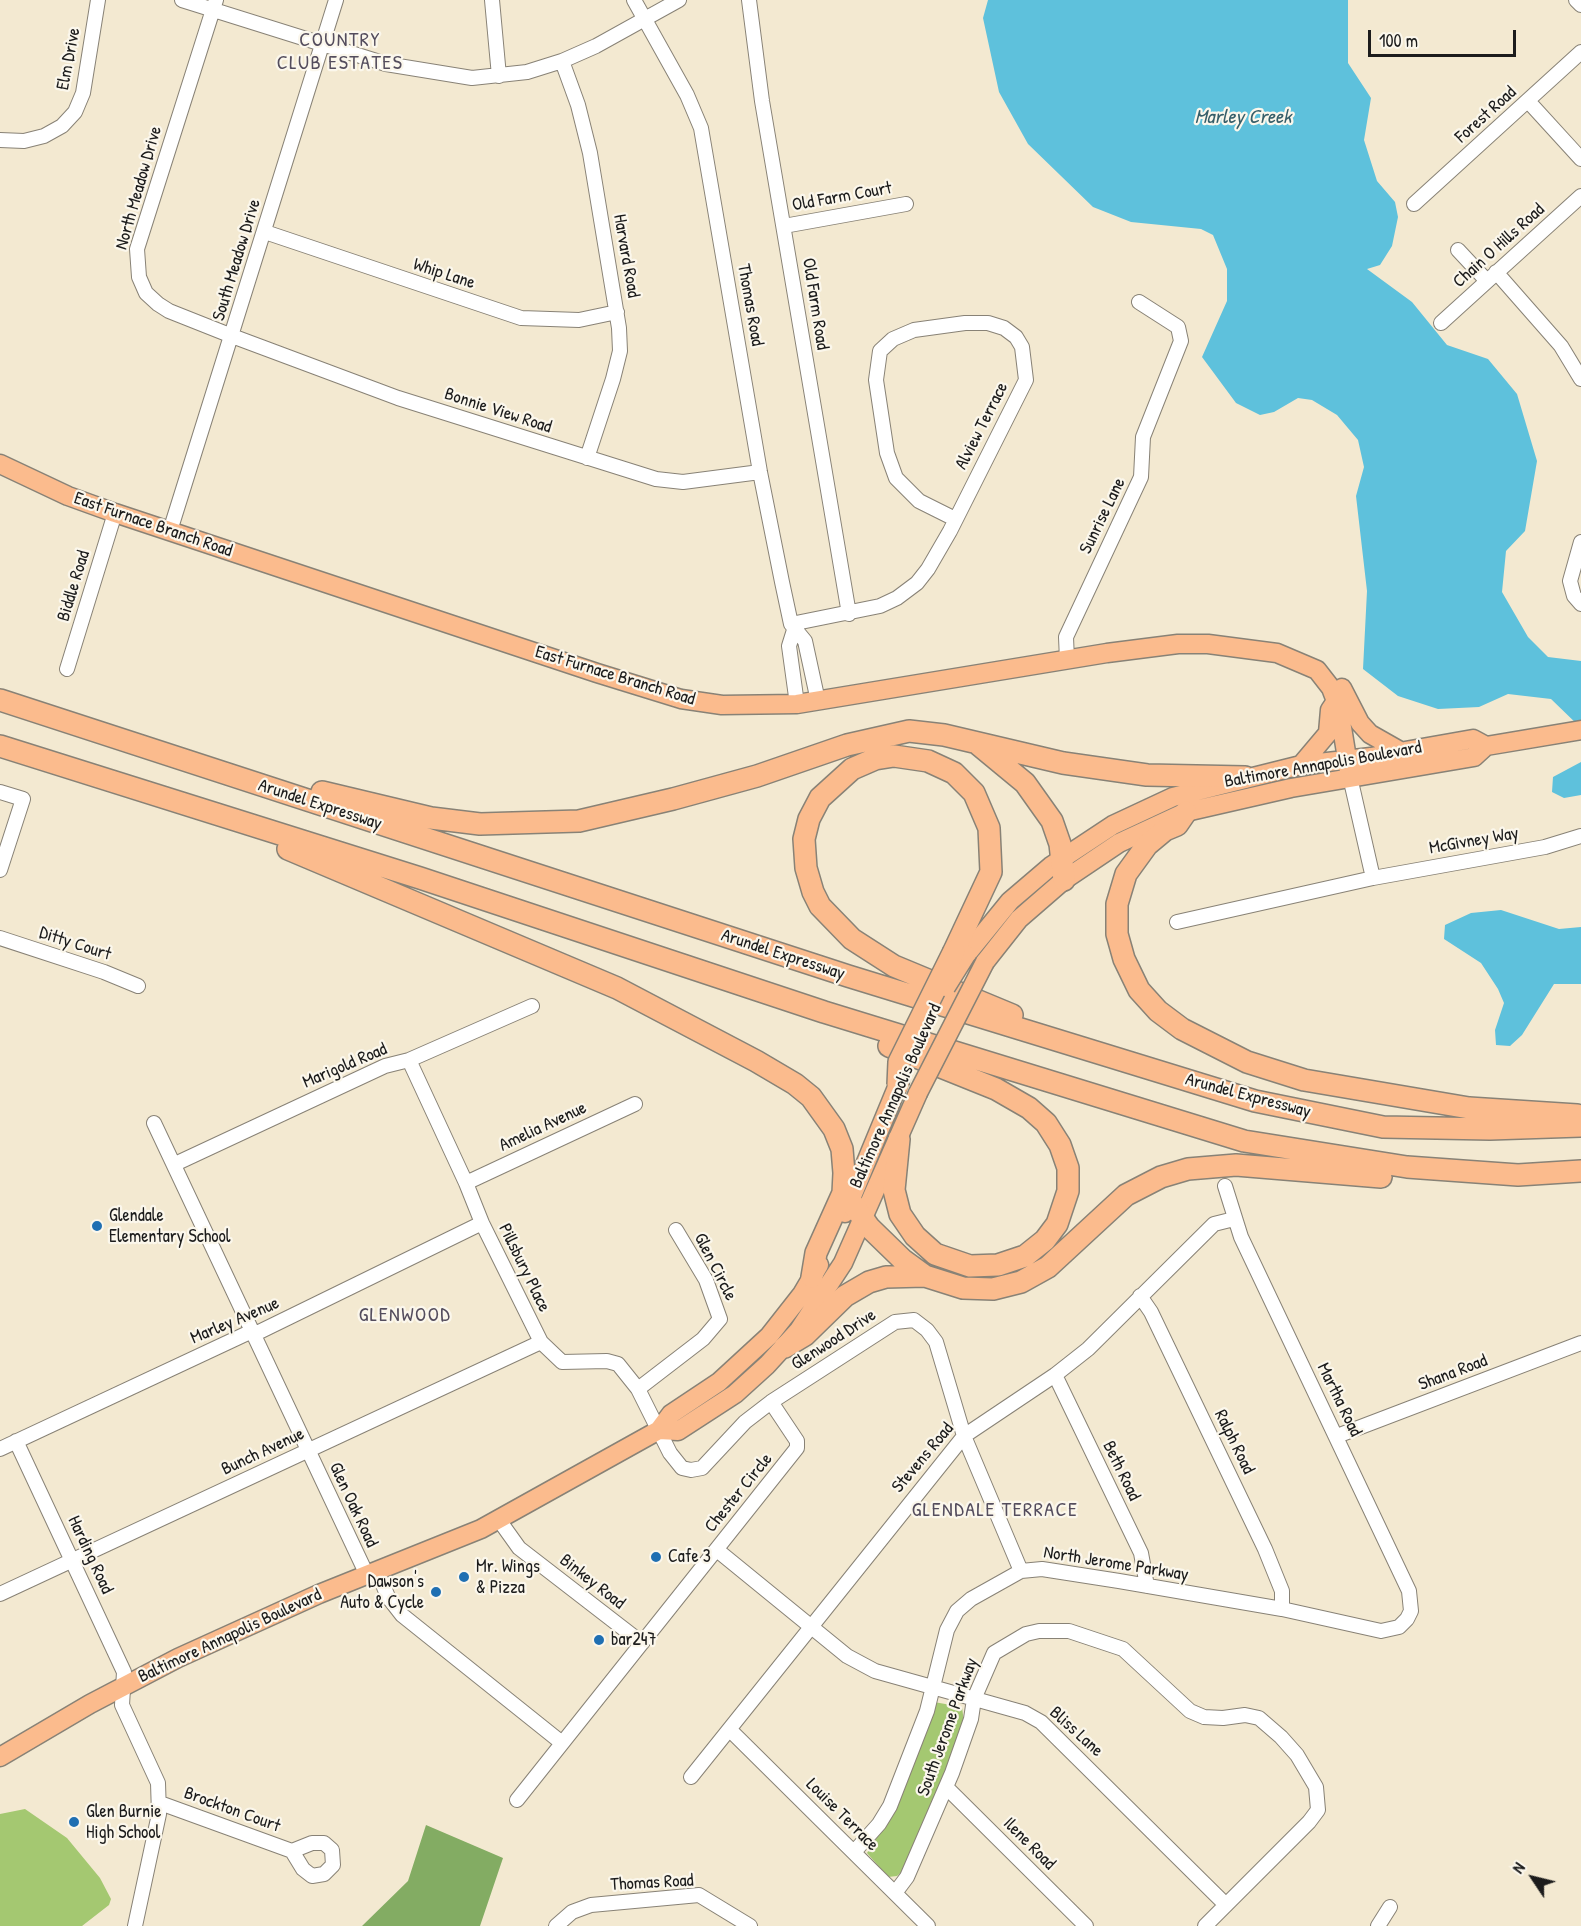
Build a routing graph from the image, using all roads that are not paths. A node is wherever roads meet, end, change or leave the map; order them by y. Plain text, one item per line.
1 (98, 0) edge
2 (182, 0) edge
3 (336, 0) edge
4 (492, 0) edge
5 (634, 0) edge
6 (679, 0) edge
7 (749, 0) edge
8 (1576, 0) edge
9 (214, 4) edge
10 (1581, 5) edge
11 (644, 19) junction
12 (323, 43) junction
13 (1581, 52) edge
14 (562, 60) junction
15 (499, 76) junction
16 (1528, 101) junction
17 (0, 140) edge
18 (1581, 159) edge
19 (1581, 196) edge
20 (906, 204) dead end
21 (1414, 204) dead end
22 (784, 226) junction
23 (265, 232) junction
24 (1458, 250) dead end
25 (1491, 276) junction
26 (1139, 302) dead end
27 (617, 312) junction
28 (1441, 323) dead end
29 (232, 336) junction
30 (1581, 377) edge
31 (587, 458) junction
32 (0, 464) edge
33 (760, 472) junction
34 (115, 513) junction
35 (955, 519) junction
36 (170, 531) junction
37 (1581, 542) edge
38 (1581, 569) edge
39 (1570, 581) junction
40 (1581, 604) edge
41 (849, 614) junction
42 (792, 627) junction
43 (1067, 660) junction
44 (67, 669) dead end
45 (1317, 670) junction
46 (0, 700) edge
47 (1337, 700) junction
48 (818, 701) junction
49 (797, 704) junction
50 (1575, 731) edge
51 (976, 743) junction
52 (0, 746) edge
53 (1486, 746) junction
54 (1400, 750) junction
55 (199, 765) junction
56 (1301, 765) junction
57 (1350, 769) junction
58 (1245, 777) junction
59 (0, 792) edge
60 (1186, 812) junction
61 (240, 820) junction
62 (1581, 836) edge
63 (1061, 858) junction
64 (0, 870) edge
65 (1373, 878) junction
66 (1064, 880) junction
67 (1177, 922) dead end
68 (0, 939) edge
69 (960, 953) junction
70 (138, 986) dead end
71 (532, 1006) dead end
72 (824, 1012) junction
73 (1047, 1039) junction
74 (409, 1060) junction
75 (898, 1085) joint
76 (635, 1104) dead end
77 (1581, 1115) edge
78 (153, 1124) dead end
79 (1581, 1125) edge
80 (898, 1139) junction
81 (174, 1164) junction
82 (1581, 1171) edge
83 (1483, 1173) junction
84 (466, 1183) junction
85 (1225, 1186) dead end
86 (850, 1200) junction
87 (863, 1218) junction
88 (1234, 1219) junction
89 (482, 1223) junction
90 (676, 1230) dead end
91 (925, 1276) junction
92 (812, 1277) junction
93 (1140, 1296) junction
94 (250, 1332) junction
95 (541, 1342) junction
96 (1581, 1343) edge
97 (785, 1347) junction
98 (1055, 1375) junction
99 (638, 1389) junction
100 (771, 1401) junction
101 (659, 1430) junction
102 (964, 1436) junction
103 (1337, 1436) junction
104 (16, 1441) junction
105 (0, 1449) edge
106 (308, 1451) junction
107 (499, 1520) junction
108 (717, 1550) junction
109 (74, 1560) junction
110 (1021, 1571) junction
111 (372, 1573) junction
112 (1147, 1586) junction
113 (0, 1594) edge
114 (1282, 1609) junction
115 (813, 1626) junction
116 (1399, 1627) joint
117 (642, 1643) junction
118 (123, 1686) junction
119 (933, 1689) junction
120 (974, 1699) junction
121 (730, 1730) junction
122 (562, 1743) junction
123 (0, 1757) edge
124 (691, 1777) dead end
125 (946, 1787) junction
126 (517, 1800) dead end
127 (160, 1803) junction
128 (292, 1851) dead end
129 (854, 1852) junction
130 (895, 1893) junction
131 (1226, 1905) junction
132 (1390, 1907) dead end
133 (136, 1926) edge
134 (556, 1926) edge
135 (750, 1926) edge
136 (928, 1926) edge
137 (1086, 1926) edge
138 (1204, 1926) edge
139 (1378, 1926) edge

1 - 17 street, Elm Drive
2 - 9 street
3 - 12 street, South Meadow Drive
4 - 15 street
5 - 11 street, Thomas Road
6 - 11 street
7 - 22 street, Old Farm Road
8 - 10 street
9 - 12 street
9 - 29 street, North Meadow Drive
11 - 14 street
11 - 33 street, Thomas Road
12 - 15 street
12 - 23 street, South Meadow Drive
13 - 16 street, Forest Road
14 - 15 street
14 - 27 street, Harvard Road
16 - 18 street
16 - 21 street, Forest Road
19 - 25 street, Chain O Hills Road
20 - 22 street, Old Farm Court
22 - 41 street, Old Farm Road
23 - 27 street, Whip Lane
23 - 29 street, South Meadow Drive
24 - 25 street
25 - 28 street, Chain O Hills Road
25 - 30 street
26 - 43 street, Sunrise Lane
27 - 31 street, Harvard Road
29 - 31 street, Bonnie View Road
29 - 36 street, South Meadow Drive
31 - 33 street, Bonnie View Road
32 - 34 main road, East Furnace Branch Road
33 - 42 street, Thomas Road
34 - 36 main road, East Furnace Branch Road
34 - 44 street, Biddle Road
35 - 35 street, Alview Terrace
35 - 41 street, Alview Terrace
36 - 49 main road, East Furnace Branch Road
37 - 39 street
38 - 39 street
39 - 40 street
41 - 42 street, Alview Terrace
42 - 48 street, Thomas Road
42 - 49 street, Thomas Road
43 - 45 main road, East Furnace Branch Road
43 - 48 main road, East Furnace Branch Road
45 - 47 main road
45 - 54 main road, East Furnace Branch Road
46 - 55 highway, Arundel Expressway
47 - 56 main road
47 - 57 main road
48 - 49 main road, East Furnace Branch Road
50 - 53 main road, Baltimore Annapolis Boulevard
51 - 55 highway
51 - 58 highway
51 - 63 highway
52 - 61 highway
53 - 54 main road, Baltimore Annapolis Boulevard
53 - 57 main road, Baltimore Annapolis Boulevard
54 - 57 main road, Baltimore Annapolis Boulevard
55 - 73 highway, Arundel Expressway
56 - 57 main road, Baltimore Annapolis Boulevard
56 - 58 main road, Baltimore Annapolis Boulevard
57 - 60 main road, Baltimore Annapolis Boulevard
57 - 65 street
58 - 63 main road, Baltimore Annapolis Boulevard
59 - 64 street
60 - 66 main road, Baltimore Annapolis Boulevard
60 - 77 highway
61 - 72 highway
61 - 92 highway
62 - 65 street, McGivney Way
63 - 66 highway
63 - 69 main road, Baltimore Annapolis Boulevard
65 - 67 street, McGivney Way
66 - 80 main road, Baltimore Annapolis Boulevard, bridge
68 - 70 street, Ditty Court
69 - 73 highway
69 - 75 highway, bridge
71 - 74 street, Marigold Road
72 - 80 highway
72 - 83 highway
73 - 79 highway, Arundel Expressway
74 - 81 street, Marigold Road
74 - 84 street, Pillsbury Place
75 - 86 main road, Baltimore Annapolis Boulevard
76 - 84 street, Amelia Avenue
78 - 81 street, Glen Oak Road
80 - 87 main road, Baltimore Annapolis Boulevard
81 - 94 street, Glen Oak Road
82 - 83 highway
83 - 91 highway
84 - 89 street, Pillsbury Place
85 - 88 street, Martha Road
86 - 87 highway
86 - 92 main road, Baltimore Annapolis Boulevard
87 - 91 highway
87 - 97 main road, Baltimore Annapolis Boulevard
88 - 93 street, Stevens Road
88 - 103 street, Martha Road
89 - 94 street, Marley Avenue
89 - 95 street, Pillsbury Place
90 - 99 street, Glen Circle
91 - 97 highway
92 - 101 main road, Baltimore Annapolis Boulevard
93 - 98 street, Stevens Road
93 - 114 street, Ralph Road
94 - 104 street, Marley Avenue
94 - 106 street, Glen Oak Road
95 - 99 street, Pillsbury Place
95 - 106 street, Bunch Avenue
96 - 103 street, Shana Road
97 - 101 main road, Baltimore Annapolis Boulevard
98 - 102 street, Stevens Road
98 - 112 street, Beth Road
99 - 101 street, Pillsbury Place
100 - 101 street, Glenwood Drive
100 - 102 street, Glenwood Drive
100 - 108 street, Chester Circle
101 - 107 main road, Baltimore Annapolis Boulevard
102 - 110 street, Glenwood Drive
102 - 115 street, Stevens Road
103 - 116 street, Martha Road
104 - 105 street, Marley Avenue
104 - 109 street, Harding Road
106 - 109 street, Bunch Avenue
106 - 111 street, Glen Oak Road
107 - 111 main road, Baltimore Annapolis Boulevard
107 - 117 street, Binkey Road
108 - 115 street, Bliss Lane
108 - 117 street, Chester Circle
109 - 113 street, Bunch Avenue
109 - 118 street, Harding Road
110 - 112 street, North Jerome Parkway
110 - 119 street, North Jerome Parkway
111 - 118 main road, Baltimore Annapolis Boulevard
111 - 122 street
112 - 114 street, North Jerome Parkway
114 - 116 street, North Jerome Parkway
115 - 119 street, Bliss Lane
115 - 121 street, Stevens Road
117 - 122 street, Chester Circle
118 - 123 main road, Baltimore Annapolis Boulevard
118 - 127 street, Harding Road
119 - 120 street, Bliss Lane
119 - 129 street, North Jerome Parkway
120 - 125 street, South Jerome Parkway
120 - 131 street, Bliss Lane
120 - 131 street, South Jerome Parkway
121 - 124 street, Stevens Road
121 - 129 street, Louise Terrace
122 - 126 street, Chester Circle
125 - 130 street, South Jerome Parkway
125 - 137 street, Ilene Road
127 - 128 street, Brockton Court
127 - 133 street
129 - 130 street, Louise Terrace
130 - 136 street, Louise Terrace
131 - 138 street
132 - 139 street
134 - 135 street, Thomas Road

